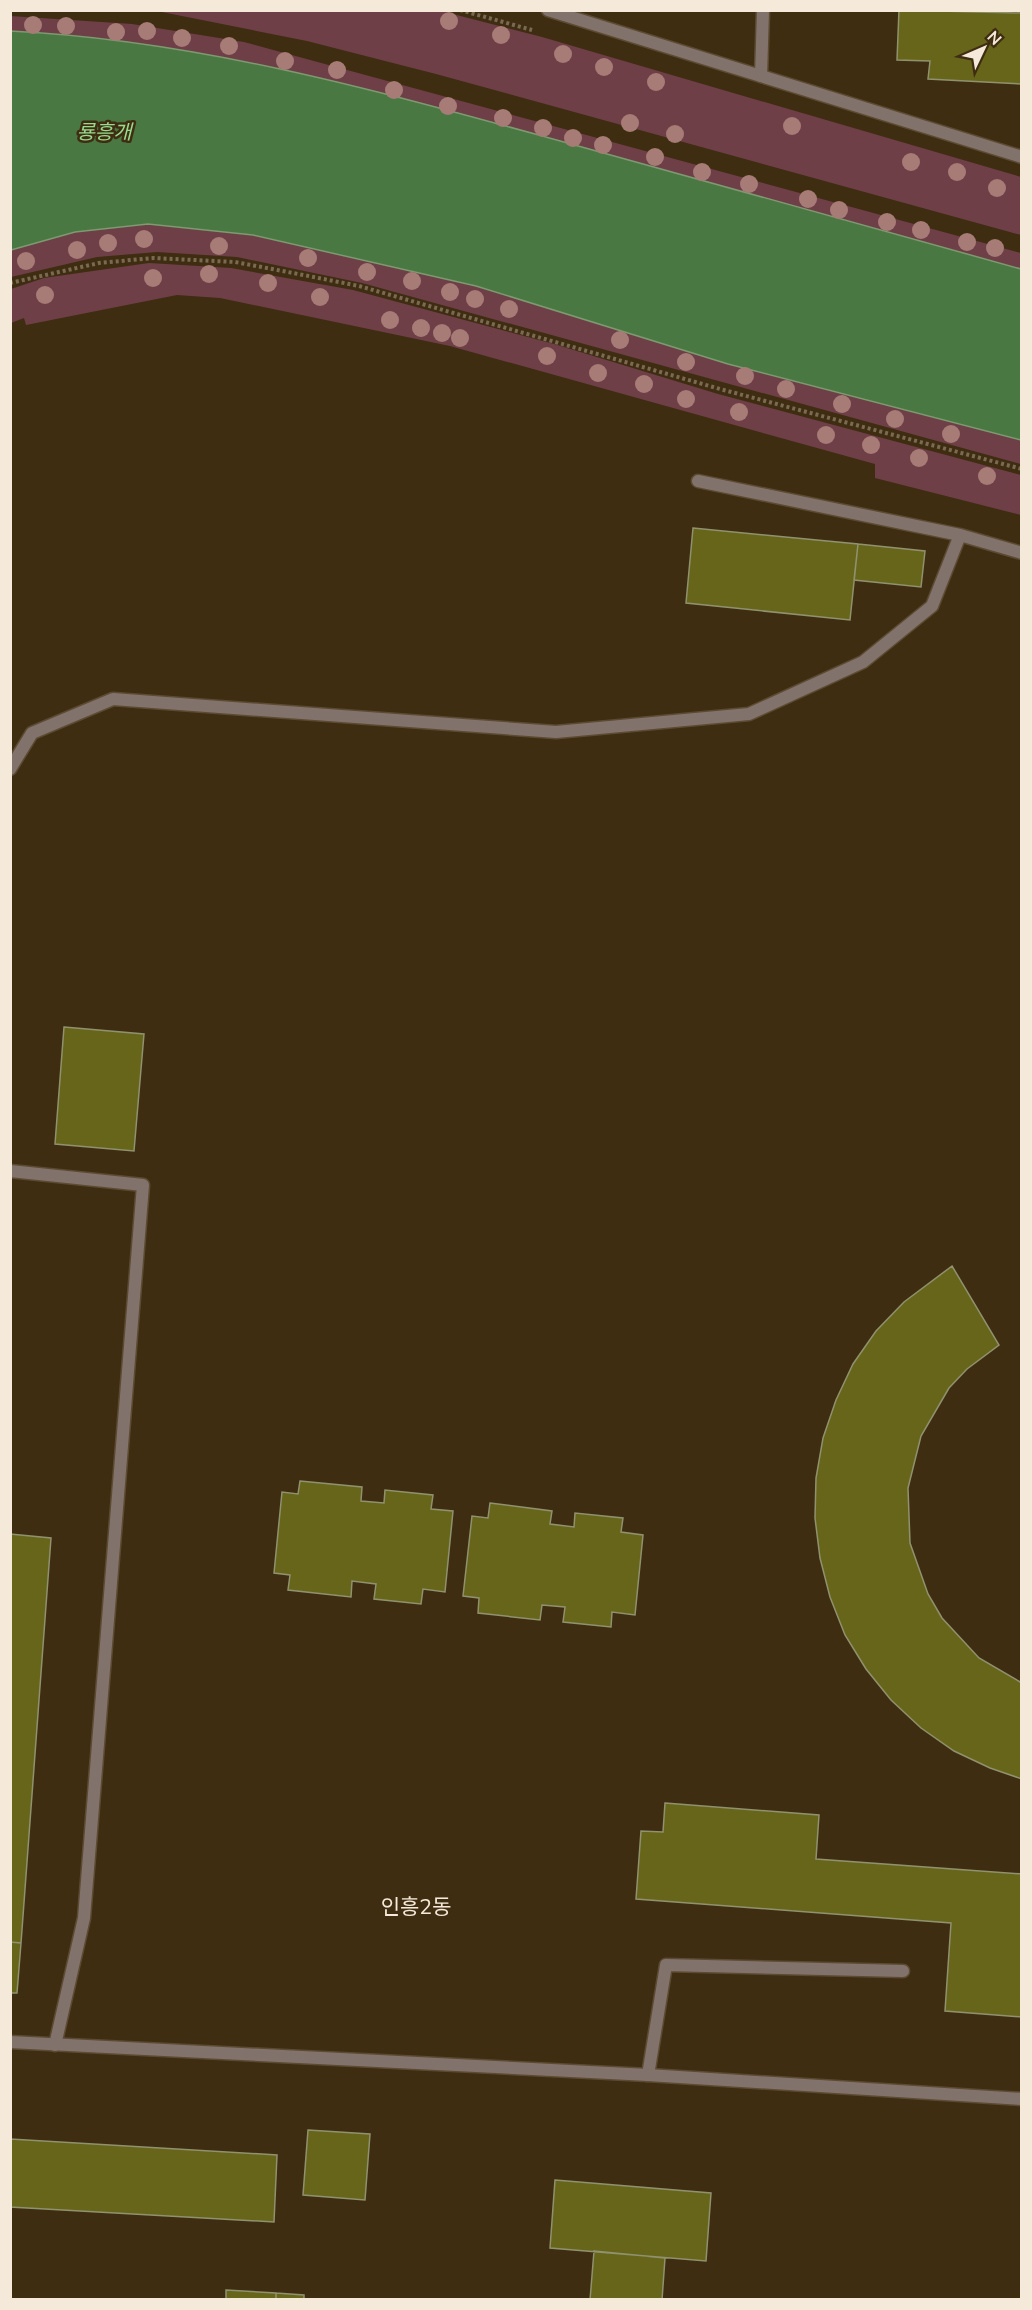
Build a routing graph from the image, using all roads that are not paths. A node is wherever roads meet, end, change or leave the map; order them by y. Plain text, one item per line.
1 (548, 10) edge
2 (763, 10) edge
3 (761, 76) junction
4 (1022, 157) edge
5 (698, 481) dead end
6 (960, 535) junction
7 (1022, 553) edge
8 (10, 770) edge
9 (10, 1171) edge
10 (903, 1971) dead end
11 (10, 2042) edge
12 (55, 2044) junction
13 (648, 2075) junction
14 (1022, 2099) edge

1 - 3 street
2 - 3 street
3 - 4 street
5 - 6 street
6 - 7 street
6 - 8 street
9 - 12 street
10 - 13 street
11 - 12 street
12 - 13 street
13 - 14 street

